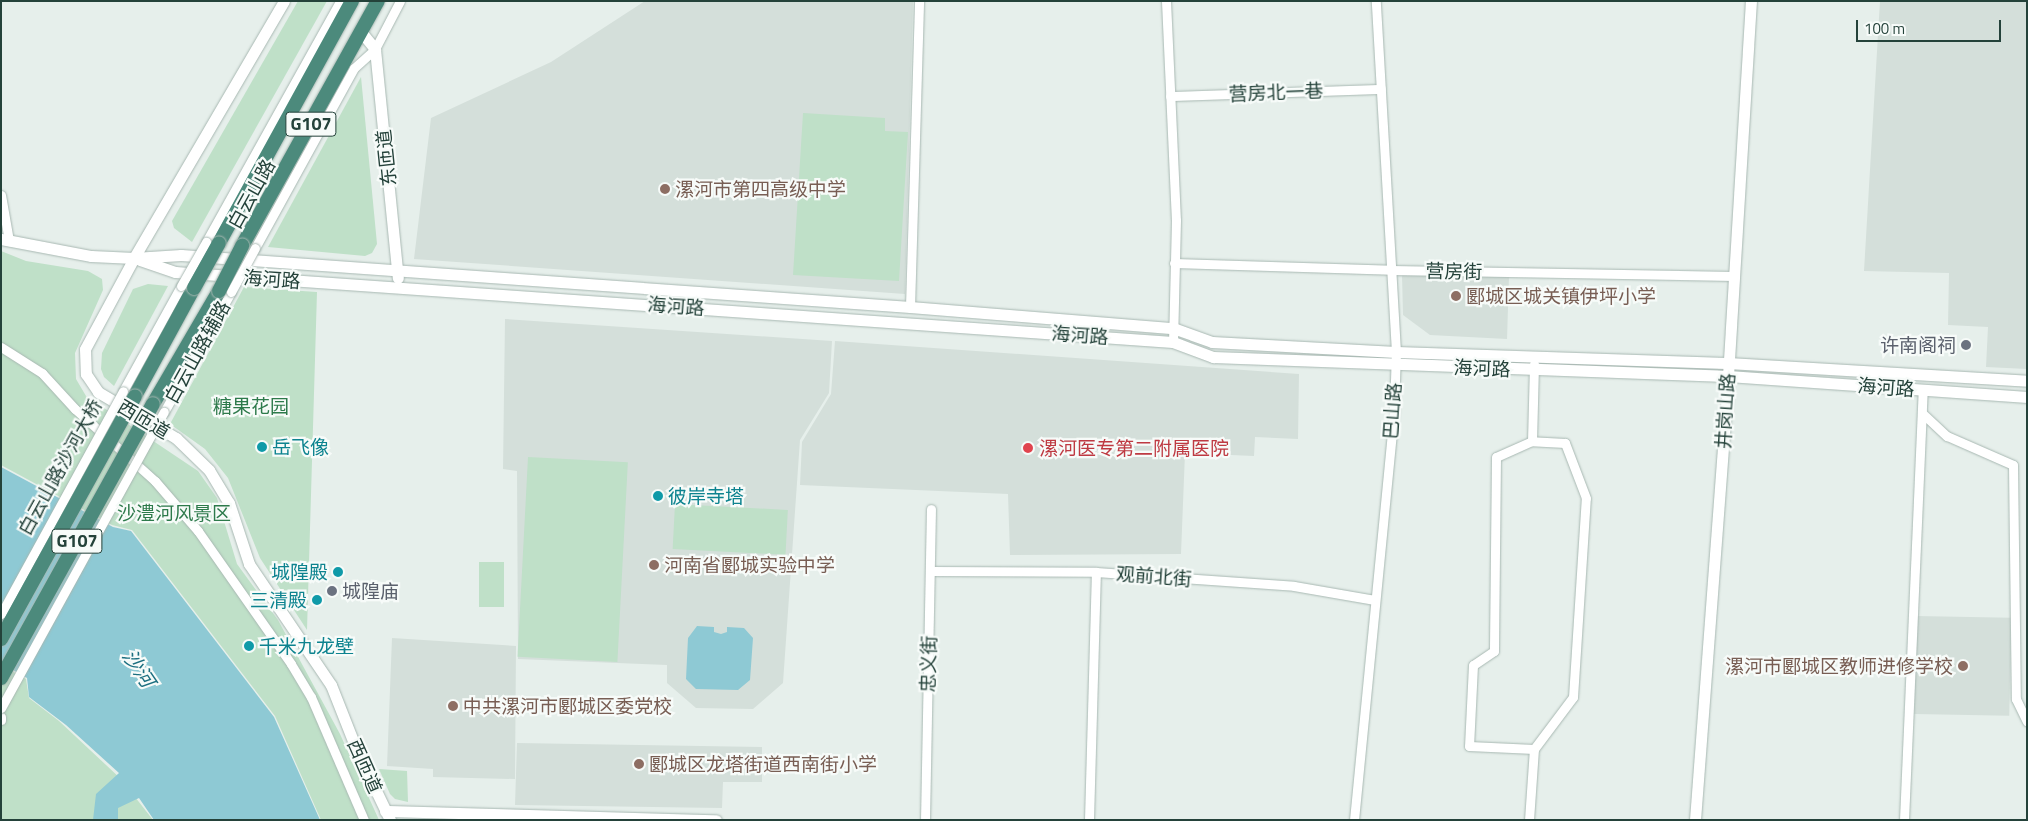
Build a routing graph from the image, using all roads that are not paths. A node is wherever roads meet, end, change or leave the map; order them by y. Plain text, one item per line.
1 (284, 1) edge
2 (340, 1) edge
3 (352, 1) edge
4 (378, 1) edge
5 (400, 1) edge
6 (919, 1) edge
7 (1166, 1) edge
8 (1376, 1) edge
9 (1751, 1) edge
10 (362, 33) junction
11 (375, 49) junction
12 (1381, 89) junction
13 (1170, 96) junction
14 (1, 195) edge
15 (5, 240) edge
16 (213, 243) junction
17 (249, 247) junction
18 (134, 258) junction
19 (1174, 263) junction
20 (1391, 270) junction
21 (397, 272) junction
22 (1734, 276) junction
23 (399, 288) junction
24 (910, 307) junction
25 (1173, 328) junction
26 (1173, 342) junction
27 (1, 346) edge
28 (1396, 352) junction
29 (1534, 357) junction
30 (1728, 363) junction
31 (1395, 365) junction
32 (1534, 370) junction
33 (1728, 376) junction
34 (2027, 381) edge
35 (1923, 389) junction
36 (129, 394) junction
37 (2027, 396) edge
38 (158, 408) junction
39 (1922, 413) junction
40 (1532, 441) junction
41 (931, 509) dead end
42 (930, 571) junction
43 (1096, 572) junction
44 (1375, 600) junction
45 (1, 614) edge
46 (1, 638) edge
47 (1, 678) edge
48 (1, 708) edge
49 (2027, 722) edge
50 (1534, 749) junction
51 (388, 816) edge
52 (364, 820) edge
53 (716, 820) edge
54 (925, 820) edge
55 (1089, 820) edge
56 (1354, 820) edge
57 (1529, 820) edge
58 (1694, 820) edge
59 (1904, 820) edge

1 - 18 street, 西匝道
2 - 16 street
3 - 16 highway, 白云山路 / G107
4 - 10 highway, 白云山路 / G107
5 - 11 street
6 - 24 street
7 - 13 street
8 - 12 street, 巴山路
9 - 22 street, 井岗山路
10 - 11 street
10 - 17 highway, 白云山路 / G107
11 - 17 street
11 - 21 street, 东匝道
12 - 13 street, 营房北一巷
12 - 20 street, 巴山路
13 - 19 street
14 - 15 street
15 - 18 street, 海河路
16 - 36 highway, G107, bridge
17 - 38 highway, G107, bridge
18 - 21 street, 海河路
18 - 23 street, 海河路
18 - 51 street, 西匝道
19 - 20 street, 营房街
19 - 25 street
20 - 22 street, 营房街
20 - 28 street, 巴山路
21 - 23 street, 东匝道
21 - 24 street, 海河路
22 - 30 street, 井岗山路
23 - 26 street, 海河路
24 - 25 street, 海河路
25 - 26 street
25 - 28 street, 海河路
26 - 31 street, 海河路
27 - 52 street
28 - 29 street, 海河路
28 - 31 street, 巴山路
29 - 30 street, 海河路
29 - 32 street
30 - 33 street, 井岗山路
30 - 34 street, 海河路
31 - 32 street, 海河路
31 - 44 street, 巴山路
32 - 33 street, 海河路
32 - 40 street
33 - 35 street, 海河路
33 - 58 street, 井岗山路
35 - 37 street, 海河路
35 - 39 street
36 - 45 street, 白云山路沙河大桥, bridge
36 - 46 highway, 白云山路沙河大桥 / G107, bridge
38 - 47 highway, G107, bridge
38 - 48 street, bridge
39 - 49 street
39 - 59 street
40 - 50 street
40 - 50 street
41 - 42 street, 忠义街
42 - 43 street, 观前北街
42 - 54 street, 忠义街
43 - 44 street, 观前北街
43 - 55 street
44 - 56 street, 巴山路
50 - 57 street
51 - 53 street

